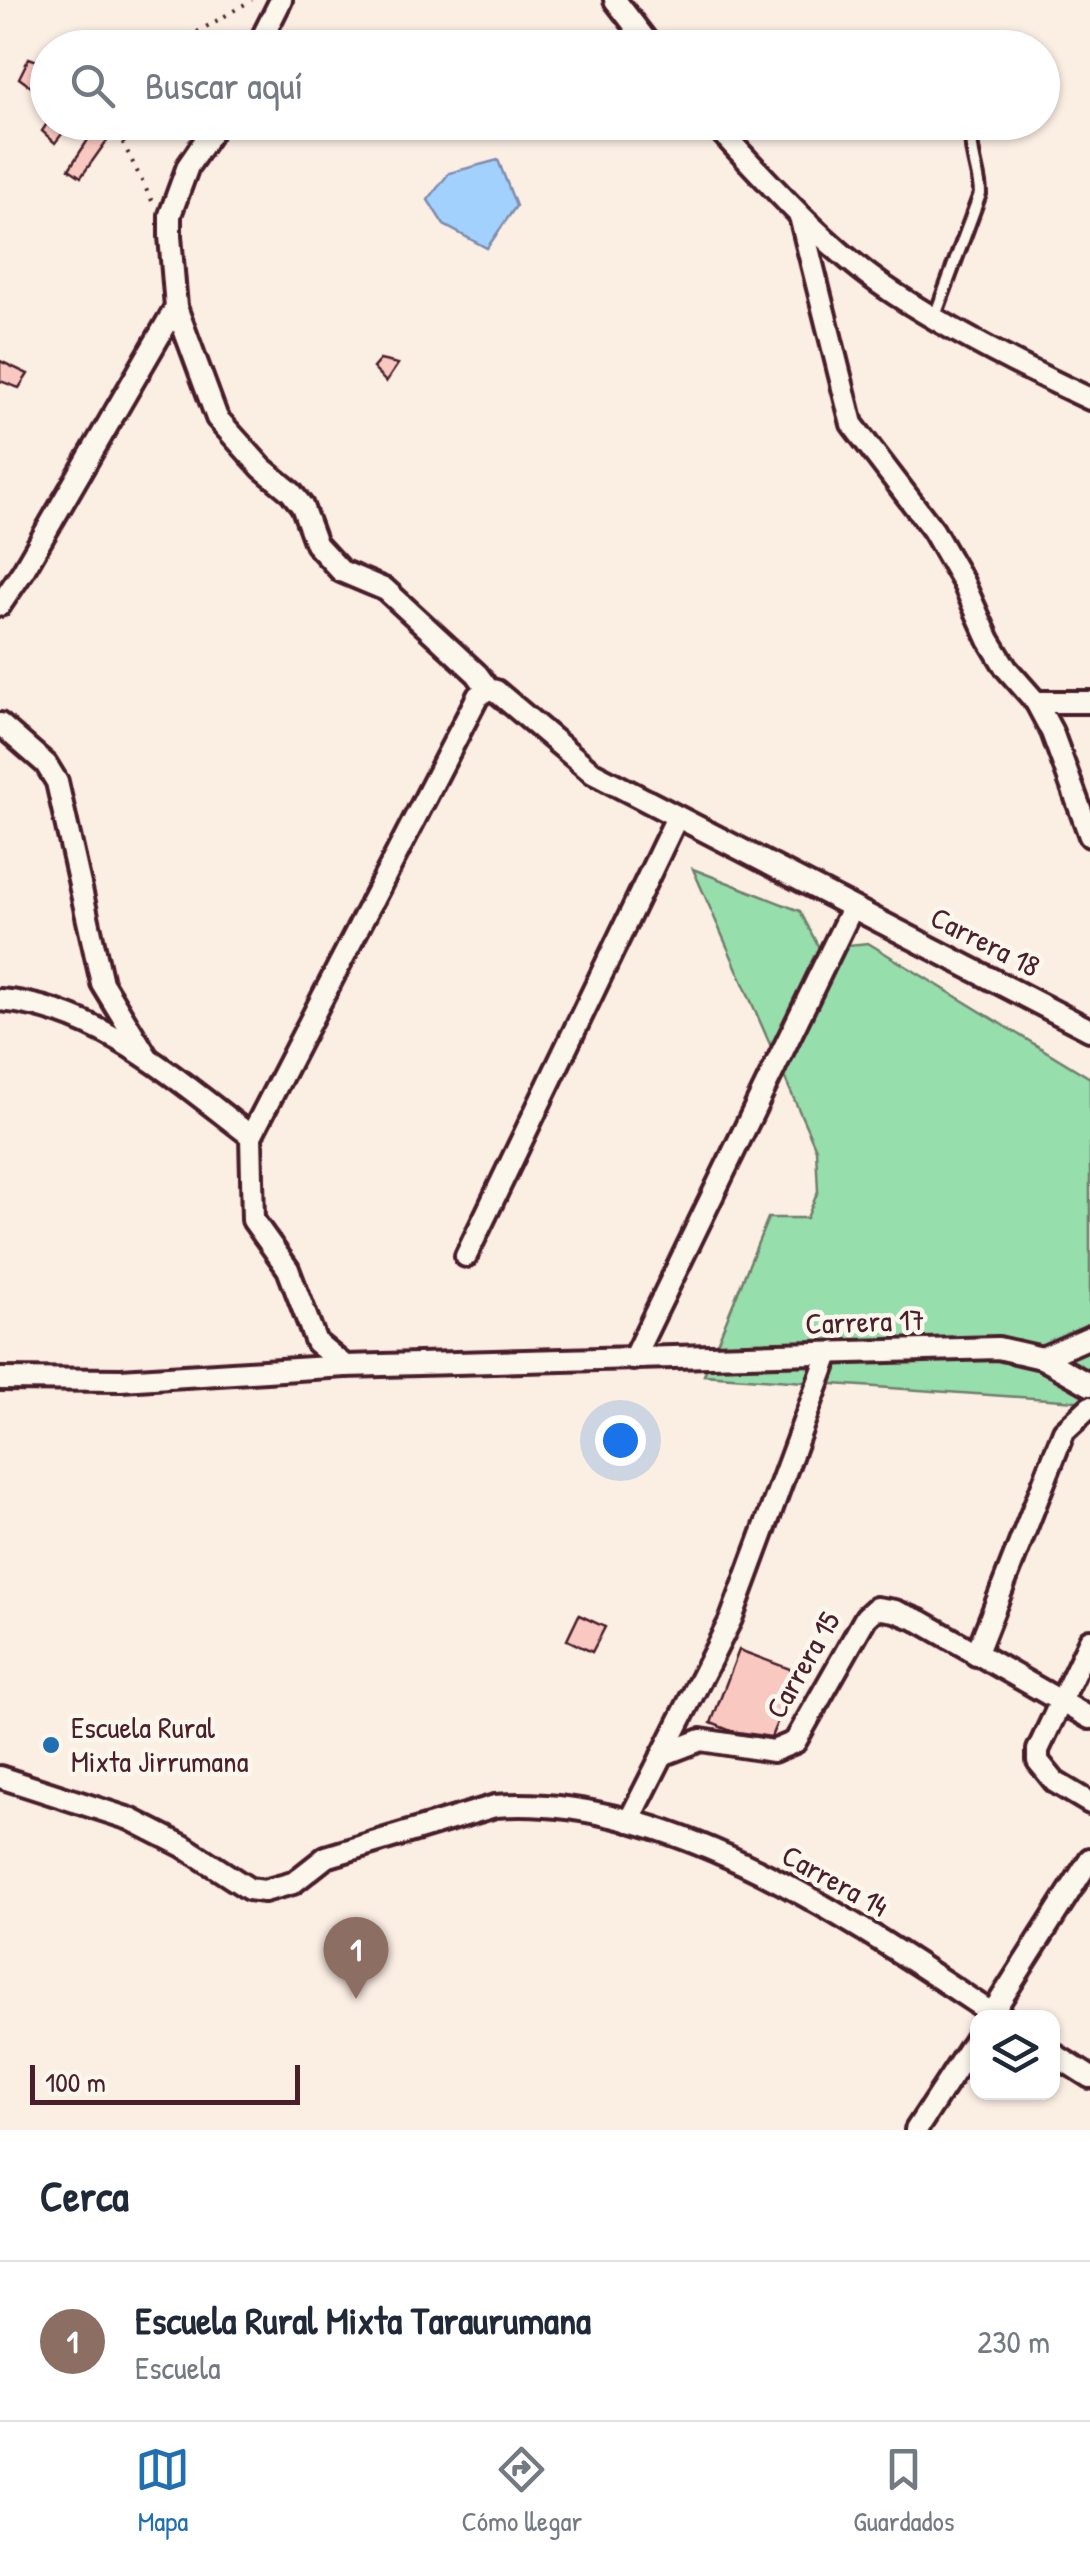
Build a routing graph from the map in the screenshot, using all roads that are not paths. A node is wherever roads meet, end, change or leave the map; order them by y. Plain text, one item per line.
1 (281, 0) edge
2 (616, 0) edge
3 (265, 30) edge
4 (638, 30) edge
5 (206, 140) edge
6 (729, 140) edge
7 (971, 140) edge
8 (800, 216) junction
9 (176, 307) junction
10 (935, 316) junction
11 (1090, 399) edge
12 (0, 604) edge
13 (488, 690) junction
14 (1036, 702) junction
15 (1090, 702) edge
16 (0, 724) edge
17 (677, 817) junction
18 (1090, 836) edge
19 (852, 908) junction
20 (0, 1000) edge
21 (1090, 1030) edge
22 (147, 1057) junction
23 (251, 1136) junction
24 (466, 1256) dead end
25 (1090, 1337) edge
26 (830, 1354) junction
27 (1042, 1358) junction
28 (633, 1359) junction
29 (345, 1366) junction
30 (0, 1379) edge
31 (1090, 1385) edge
32 (1090, 1407) edge
33 (1090, 1640) edge
34 (976, 1655) junction
35 (1063, 1702) junction
36 (1090, 1718) edge
37 (662, 1755) junction
38 (0, 1778) edge
39 (1090, 1803) edge
40 (629, 1820) junction
41 (1090, 1859) edge
42 (985, 2010) edge
43 (997, 2010) edge
44 (970, 2047) edge
45 (1060, 2058) edge
46 (1090, 2077) edge
47 (916, 2130) edge

1 - 3 street
2 - 4 street
5 - 9 street, Carrera 18
6 - 8 street
7 - 10 lane
8 - 10 street
8 - 14 street
9 - 12 street
9 - 13 street, Carrera 18
10 - 11 street
13 - 17 street, Carrera 18
13 - 23 street
14 - 15 street
14 - 18 street
16 - 22 street
17 - 19 street, Carrera 18
17 - 24 street
19 - 21 street, Carrera 18
19 - 28 street
20 - 22 street
22 - 23 street
23 - 29 street
25 - 27 street
26 - 27 street, Carrera 17
26 - 28 street, Carrera 17
26 - 37 street
27 - 31 street, Carrera 17
28 - 29 street, Carrera 17
29 - 30 street, Carrera 17
32 - 34 street
33 - 35 street
34 - 35 street, Carrera 15
34 - 37 street, Carrera 15
35 - 36 street, Carrera 15
35 - 39 street
37 - 40 street
38 - 40 street, Carrera 14
40 - 42 street, Carrera 14
41 - 43 street
44 - 47 street
45 - 46 street

